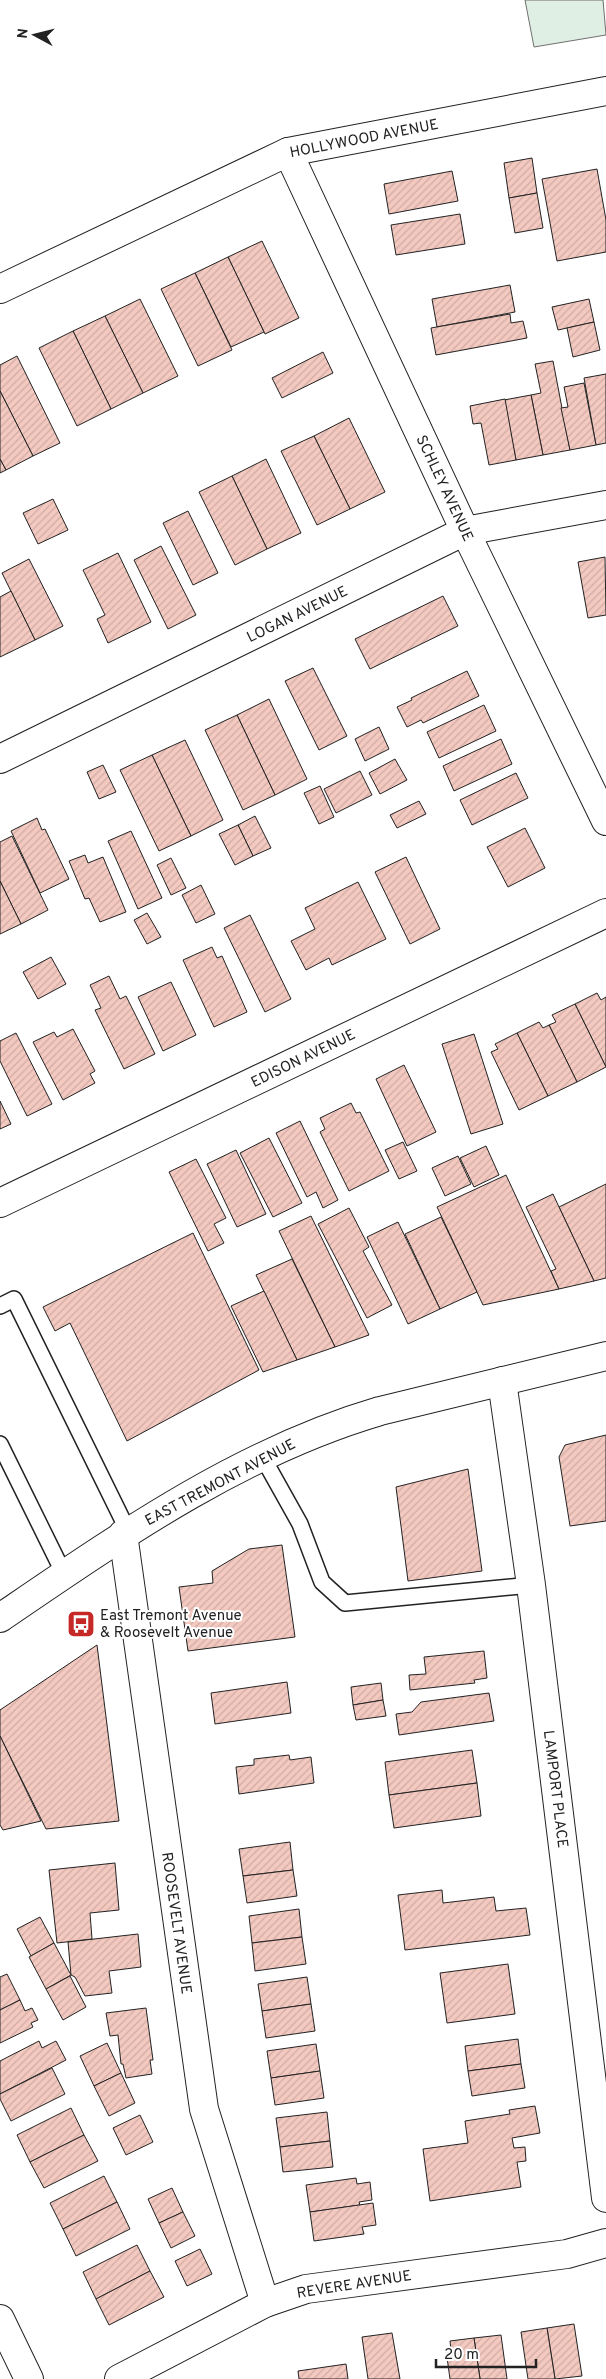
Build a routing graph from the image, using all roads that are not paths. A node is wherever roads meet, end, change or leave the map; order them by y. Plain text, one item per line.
1 (606, 91) edge
2 (288, 152) junction
3 (0, 289) edge
4 (606, 505) edge
5 (465, 532) junction
6 (0, 759) edge
7 (606, 822) edge
8 (606, 913) edge
9 (0, 1203) edge
10 (0, 1306) edge
11 (606, 1356) edge
12 (502, 1381) junction
13 (0, 1444) edge
14 (262, 1456) junction
15 (125, 1533) junction
16 (64, 1574) junction
17 (531, 1585) junction
18 (0, 1618) edge
19 (606, 2198) edge
20 (606, 2243) edge
21 (265, 2303) junction
22 (0, 2320) edge
23 (29, 2379) edge
24 (119, 2379) edge

1 - 2 street, HOLLYWOOD AVENUE
2 - 3 street, HOLLYWOOD AVENUE
2 - 5 street, SCHLEY AVENUE
4 - 5 street, LOGAN AVENUE
5 - 6 street, LOGAN AVENUE
5 - 7 street, SCHLEY AVENUE
8 - 9 street, EDISON AVENUE
10 - 15 lane
11 - 12 street, EAST TREMONT AVENUE
12 - 14 street, EAST TREMONT AVENUE
12 - 17 street, LAMPORT PLACE
13 - 16 lane
14 - 15 street, EAST TREMONT AVENUE
14 - 17 lane
15 - 16 street, EAST TREMONT AVENUE
15 - 21 street, ROOSEVELT AVENUE
16 - 18 street, EAST TREMONT AVENUE
17 - 19 street, LAMPORT PLACE
20 - 21 street, REVERE AVENUE
21 - 24 street, REVERE AVENUE
22 - 23 street

